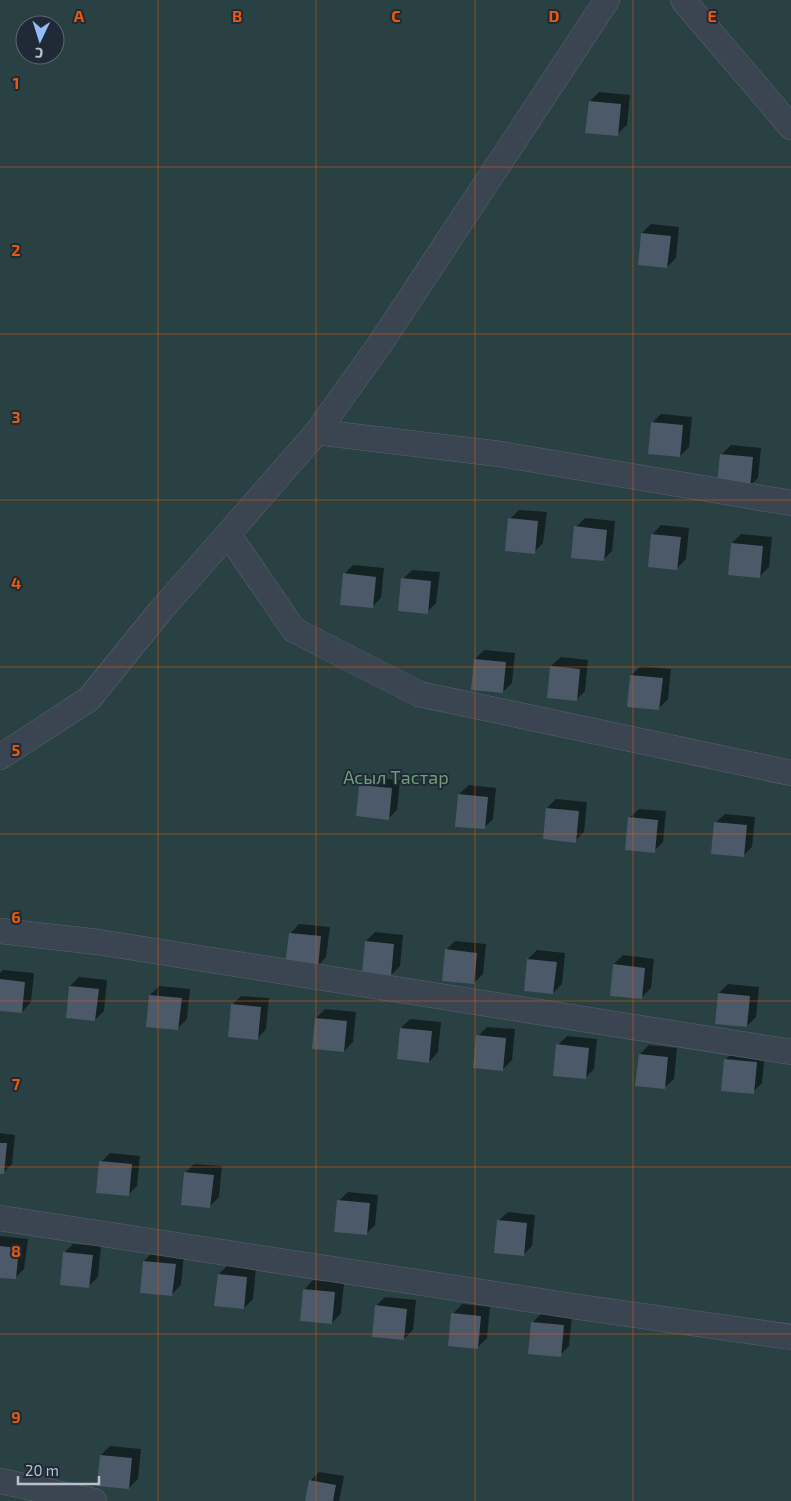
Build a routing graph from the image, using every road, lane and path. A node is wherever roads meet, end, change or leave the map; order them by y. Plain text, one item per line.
1 (608, 0) edge
2 (684, 0) edge
3 (791, 127) edge
4 (316, 432) junction
5 (791, 503) edge
6 (228, 534) junction
7 (0, 757) edge
8 (791, 773) edge
9 (0, 931) edge
10 (791, 1052) edge
11 (0, 1218) edge
12 (791, 1337) edge
13 (0, 1481) edge
14 (94, 1501) edge

1 - 4 street
2 - 3 street
4 - 5 street
4 - 6 street
6 - 7 street
6 - 8 street
9 - 10 street
11 - 12 street
13 - 14 street

